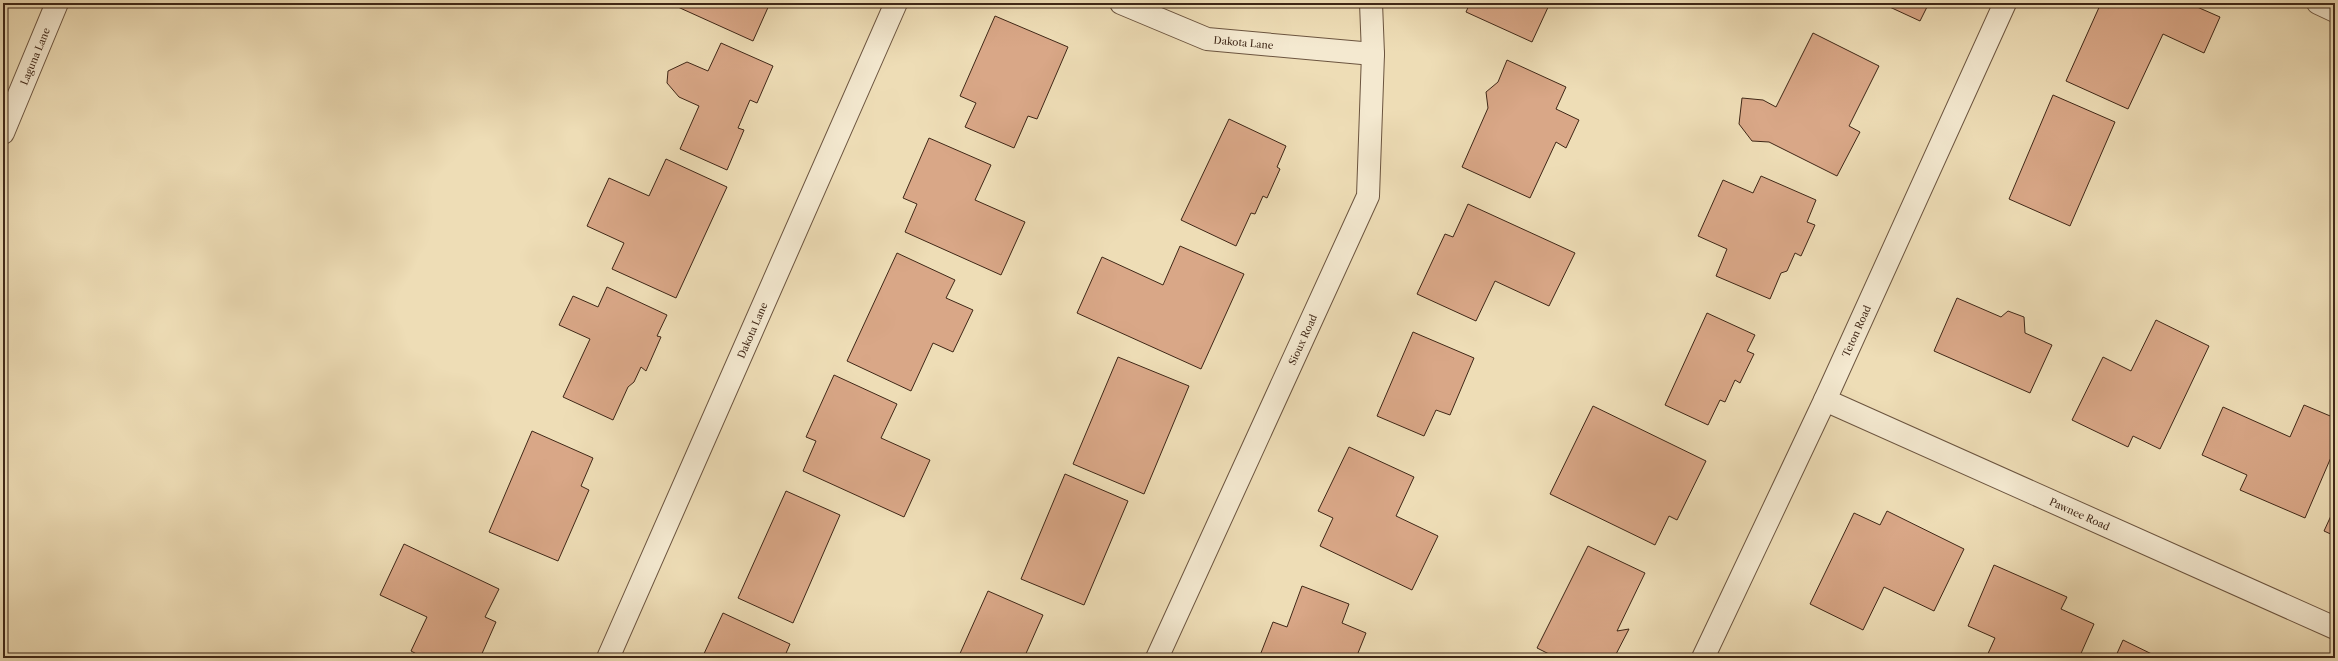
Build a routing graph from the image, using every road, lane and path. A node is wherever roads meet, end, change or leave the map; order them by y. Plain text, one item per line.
1 (57, 3) edge
2 (896, 3) edge
3 (1121, 3) edge
4 (1371, 3) edge
5 (2005, 3) edge
6 (2318, 3) edge
7 (2335, 11) edge
8 (1373, 54) junction
9 (3, 133) edge
10 (1824, 400) junction
11 (2335, 628) edge
12 (608, 658) edge
13 (1157, 658) edge
14 (1703, 658) edge

1 - 9 street, Laguna Lane
2 - 12 street, Dakota Lane
3 - 8 street, Dakota Lane
4 - 8 street, Sioux Road
5 - 10 street, Teton Road
6 - 7 street
8 - 13 street, Sioux Road
10 - 11 street, Pawnee Road
10 - 14 street, Teton Road

